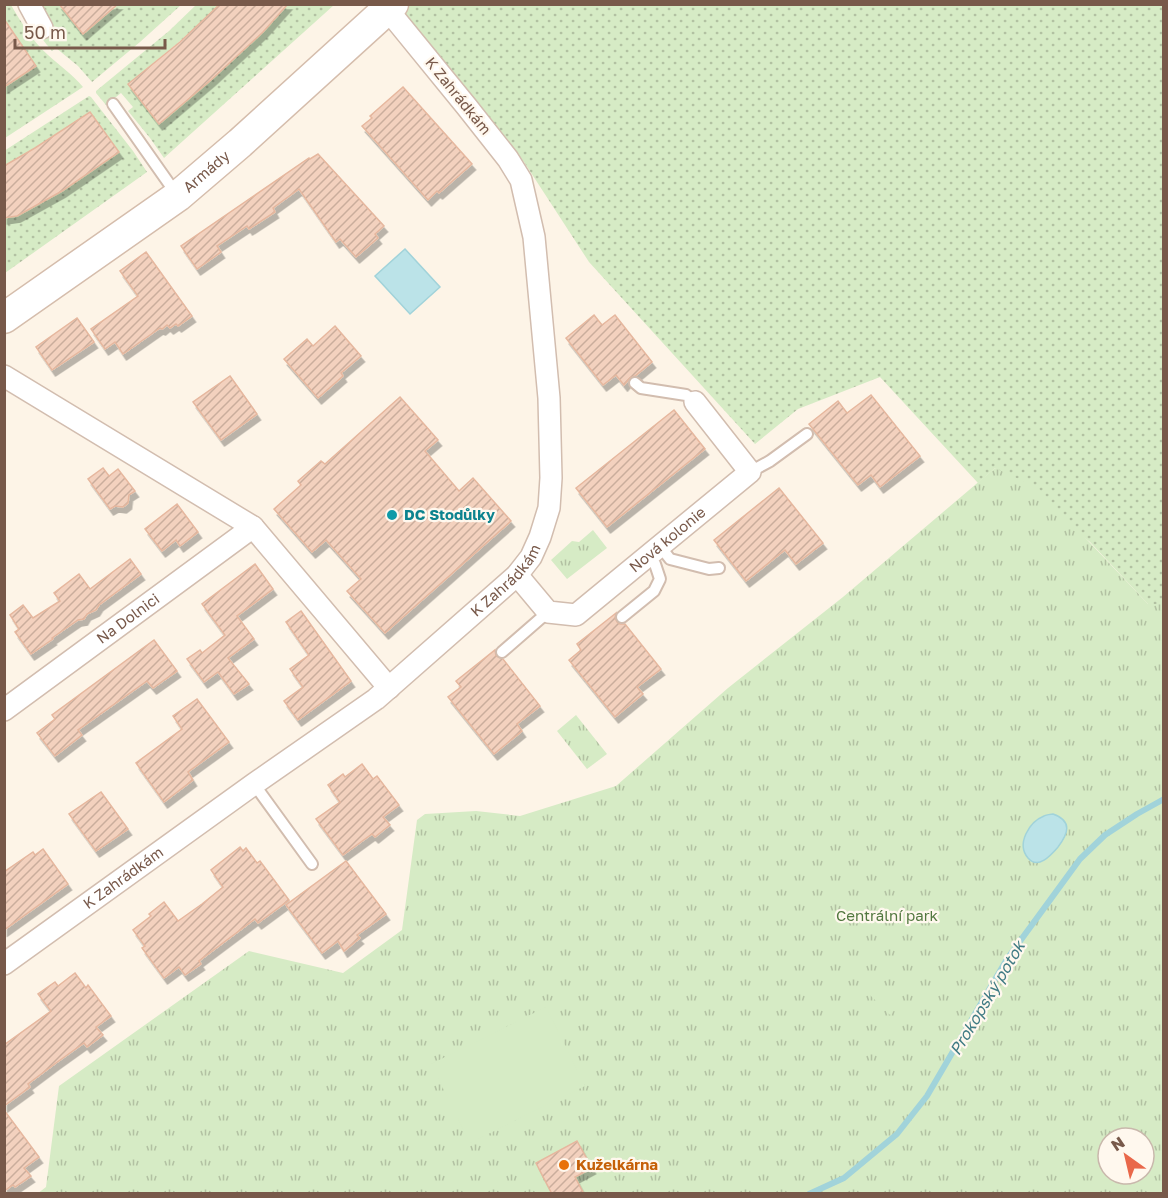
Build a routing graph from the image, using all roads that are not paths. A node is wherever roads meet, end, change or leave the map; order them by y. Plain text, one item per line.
1 (29, 4) edge
2 (388, 6) edge
3 (42, 28) dead end
4 (113, 104) dead end
5 (178, 196) junction
6 (4, 318) edge
7 (4, 376) edge
8 (635, 383) dead end
9 (695, 402) joint
10 (807, 434) dead end
11 (750, 472) junction
12 (253, 527) junction
13 (654, 551) junction
14 (719, 568) dead end
15 (517, 575) junction
16 (548, 612) junction
17 (622, 617) dead end
18 (502, 652) dead end
19 (389, 688) junction
20 (4, 710) edge
21 (254, 784) junction
22 (312, 864) dead end
23 (4, 964) edge

1 - 3 street
2 - 5 street, Armády
2 - 15 street, K Zahrádkám
4 - 5 lane
5 - 6 street, Armády
7 - 12 street
8 - 9 lane
9 - 11 street
10 - 11 lane
11 - 13 street, Nová kolonie
12 - 19 street
12 - 20 street, Na Dolnici
13 - 14 lane
13 - 16 street, Nová kolonie
13 - 17 lane
15 - 16 street
15 - 19 street, K Zahrádkám
16 - 18 lane
19 - 21 street, K Zahrádkám
21 - 22 lane
21 - 23 street, K Zahrádkám

